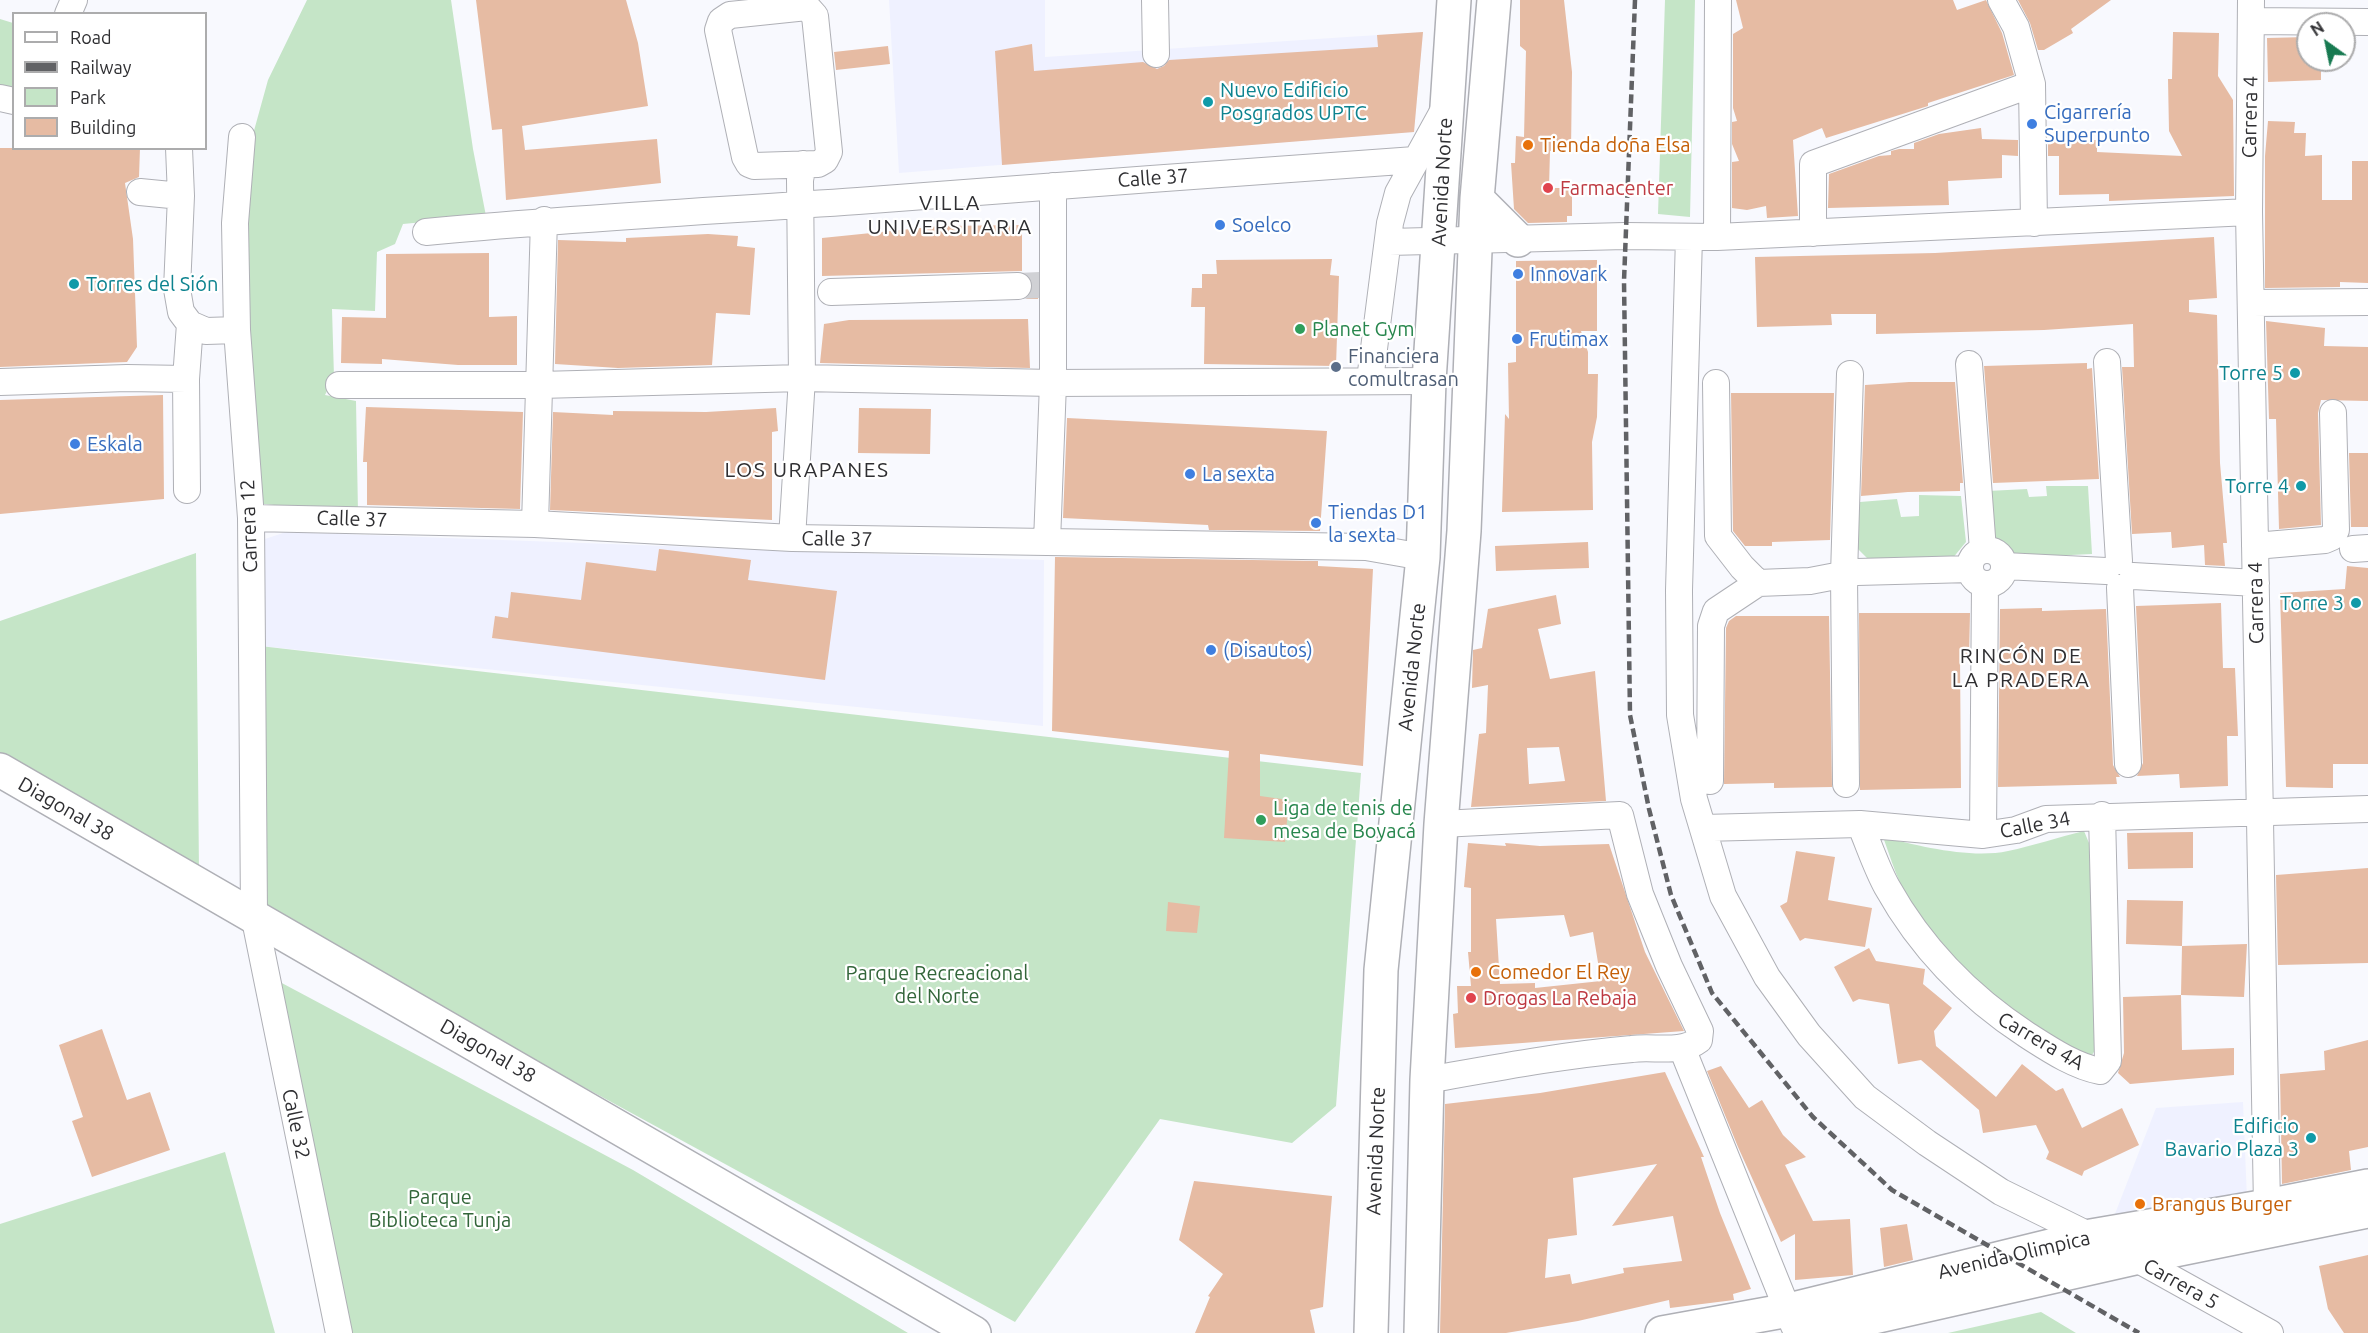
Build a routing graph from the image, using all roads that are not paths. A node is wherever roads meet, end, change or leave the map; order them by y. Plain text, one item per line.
1 (1155, 0) edge
2 (1454, 0) edge
3 (1494, 0) edge
4 (1718, 0) edge
5 (2001, 0) edge
6 (2251, 11) edge
7 (2368, 22) edge
8 (1156, 54) dead end
9 (2032, 84) junction
10 (1446, 105) junction
11 (242, 137) dead end
12 (179, 150) edge
13 (1415, 160) junction
14 (803, 164) junction
15 (1053, 186) junction
16 (140, 192) dead end
17 (181, 196) junction
18 (1477, 199) junction
19 (802, 205) junction
20 (2249, 212) junction
21 (544, 220) junction
22 (2034, 223) junction
23 (426, 232) dead end
24 (1813, 233) junction
25 (1689, 237) junction
26 (1717, 237) junction
27 (1439, 240) junction
28 (1476, 240) junction
29 (1518, 240) junction
30 (1389, 242) junction
31 (1037, 285) junction
32 (831, 292) dead end
33 (2368, 302) edge
34 (2252, 303) junction
35 (216, 329) junction
36 (2107, 362) dead end
37 (1969, 364) dead end
38 (1850, 374) dead end
39 (802, 378) junction
40 (186, 379) junction
41 (1370, 380) junction
42 (1430, 381) junction
43 (0, 382) edge
44 (1053, 383) junction
45 (1716, 383) dead end
46 (339, 385) dead end
47 (540, 385) junction
48 (2333, 413) dead end
49 (187, 490) dead end
50 (251, 518) junction
51 (535, 524) junction
52 (792, 538) junction
53 (1047, 543) junction
54 (2255, 546) junction
55 (1423, 556) junction
56 (1979, 568) junction
57 (2120, 574) junction
58 (1844, 575) junction
59 (1758, 583) junction
60 (2256, 583) junction
61 (2128, 764) dead end
62 (0, 770) edge
63 (1710, 781) dead end
64 (1846, 784) dead end
65 (2368, 809) edge
66 (2261, 811) junction
67 (2102, 815) junction
68 (1441, 824) junction
69 (1860, 824) junction
70 (1702, 828) junction
71 (1983, 835) junction
72 (245, 911) junction
73 (1682, 1048) junction
74 (1427, 1080) junction
75 (2368, 1186) edge
76 (2267, 1206) junction
77 (2368, 1211) edge
78 (2091, 1236) junction
79 (2135, 1258) junction
80 (1796, 1325) edge
81 (339, 1333) edge
82 (974, 1333) edge
83 (1371, 1333) edge
84 (1421, 1333) edge
85 (1662, 1333) edge
86 (2270, 1333) edge

1 - 8 street
2 - 10 main road, Avenida Norte
3 - 18 main road, Avenida Norte
4 - 26 street
5 - 9 street
6 - 7 street
6 - 20 street, Carrera 4
9 - 22 street
9 - 24 street
10 - 13 street
10 - 27 main road, Avenida Norte
11 - 35 street, Carrera 12
12 - 17 street
13 - 15 street, Calle 37
13 - 30 street
14 - 14 street
14 - 19 street
15 - 19 street, Calle 37
15 - 31 street
16 - 17 street
17 - 35 street
18 - 28 main road, Avenida Norte
18 - 29 main road
19 - 21 street, Calle 37
19 - 39 street
20 - 22 street
20 - 34 street, Carrera 4
21 - 23 street, Calle 37
21 - 47 street
22 - 24 street
24 - 26 street
25 - 26 street
25 - 29 street
25 - 70 street, Carrera 5
27 - 28 street
27 - 30 street
27 - 42 main road, Avenida Norte
28 - 29 street
28 - 68 main road, Avenida Norte
30 - 41 street
31 - 32 street
31 - 44 street
33 - 34 street
34 - 54 street, Carrera 4
35 - 40 street
35 - 50 street, Carrera 12
36 - 57 street
37 - 56 street
38 - 58 street
39 - 44 street
39 - 47 street
39 - 52 street
40 - 43 street
40 - 49 street
41 - 42 street
41 - 44 street
42 - 55 main road, Avenida Norte
44 - 53 street
45 - 59 street
46 - 47 street
47 - 51 street
48 - 54 street
50 - 51 street, Calle 37
50 - 72 street, Carrera 12
51 - 52 street, Calle 37
52 - 53 street, Calle 37
53 - 55 street, Calle 37
54 - 60 street, Carrera 4
55 - 83 main road, Avenida Norte
56 - 57 street
56 - 58 street
56 - 71 street
57 - 60 street
57 - 61 street
58 - 59 street
58 - 64 street
59 - 63 street
60 - 66 street, Carrera 4
62 - 72 main road, Diagonal 38
65 - 66 street, Calle 34
66 - 67 street, Calle 34
66 - 76 street, Carrera 4
67 - 69 street, Carrera 4A
67 - 71 street, Calle 34
68 - 73 street
68 - 74 main road, Avenida Norte
69 - 70 street, Calle 34
69 - 71 street, Calle 34
70 - 78 street, Carrera 5
72 - 81 street, Calle 32
72 - 82 main road, Diagonal 38
73 - 74 street
73 - 80 street
74 - 84 main road, Avenida Norte
75 - 76 main road, Avenida Olimpica
76 - 78 main road, Avenida Olimpica
77 - 79 main road, Avenida Olimpica
78 - 79 street, Carrera 5
78 - 80 main road, Avenida Olimpica
79 - 80 main road, Avenida Olimpica
79 - 86 street, Carrera 5
80 - 85 main road, Avenida Olimpica

